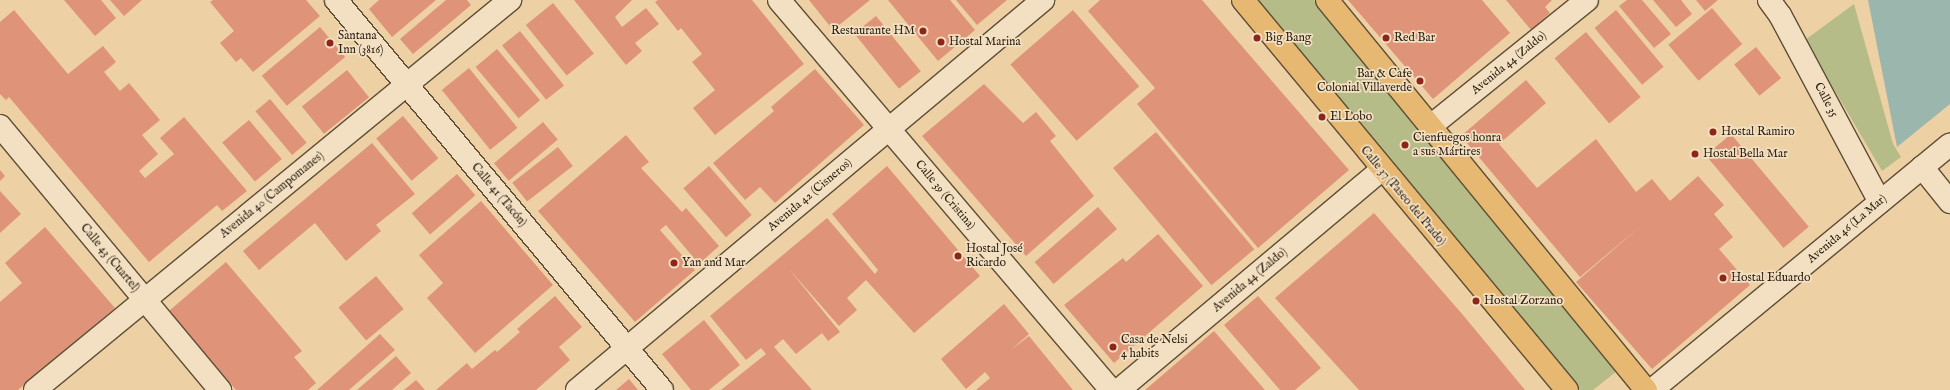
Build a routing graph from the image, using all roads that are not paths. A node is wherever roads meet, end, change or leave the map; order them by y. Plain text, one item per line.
1 (336, 0) edge
2 (510, 0) edge
3 (779, 0) edge
4 (1043, 0) edge
5 (1242, 0) edge
6 (1327, 0) edge
7 (1587, 0) edge
8 (1768, 0) edge
9 (407, 84) junction
10 (1432, 125) junction
11 (0, 126) edge
12 (888, 129) junction
13 (1950, 144) edge
14 (1922, 167) junction
15 (1381, 170) junction
16 (1880, 202) junction
17 (1950, 202) edge
18 (145, 300) junction
19 (627, 348) junction
20 (35, 390) edge
21 (220, 390) edge
22 (578, 390) edge
23 (662, 390) edge
24 (1111, 390) edge
25 (1119, 390) edge
26 (1567, 390) edge
27 (1646, 390) edge
28 (1652, 390) edge

1 - 9 street, Calle 41 (Tacón)
2 - 9 street, Avenida 40 (Campomanes)
3 - 12 street, Calle 39 (Cristina)
4 - 12 street, Avenida 42 (Cisneros)
5 - 15 main road, Calle 37 (Paseo del Prado)
6 - 10 main road
7 - 10 street, Avenida 44 (Zaldo)
8 - 16 street, Calle 35
9 - 18 street, Avenida 40 (Campomanes)
9 - 19 street, Calle 41 (Tacón)
10 - 27 main road
11 - 18 street, Calle 43 (Cuartel)
12 - 19 street, Avenida 42 (Cisneros)
12 - 24 street, Calle 39 (Cristina)
13 - 14 street, Avenida 46 (La Mar)
14 - 16 street, Avenida 46 (La Mar)
14 - 17 street
15 - 25 street, Avenida 44 (Zaldo)
15 - 26 main road, Calle 37 (Paseo del Prado)
16 - 28 street, Avenida 46 (La Mar)
18 - 20 street, Avenida 40 (Campomanes)
18 - 21 street, Calle 43 (Cuartel)
19 - 22 street, Avenida 42 (Cisneros)
19 - 23 street, Calle 41 (Tacón)

